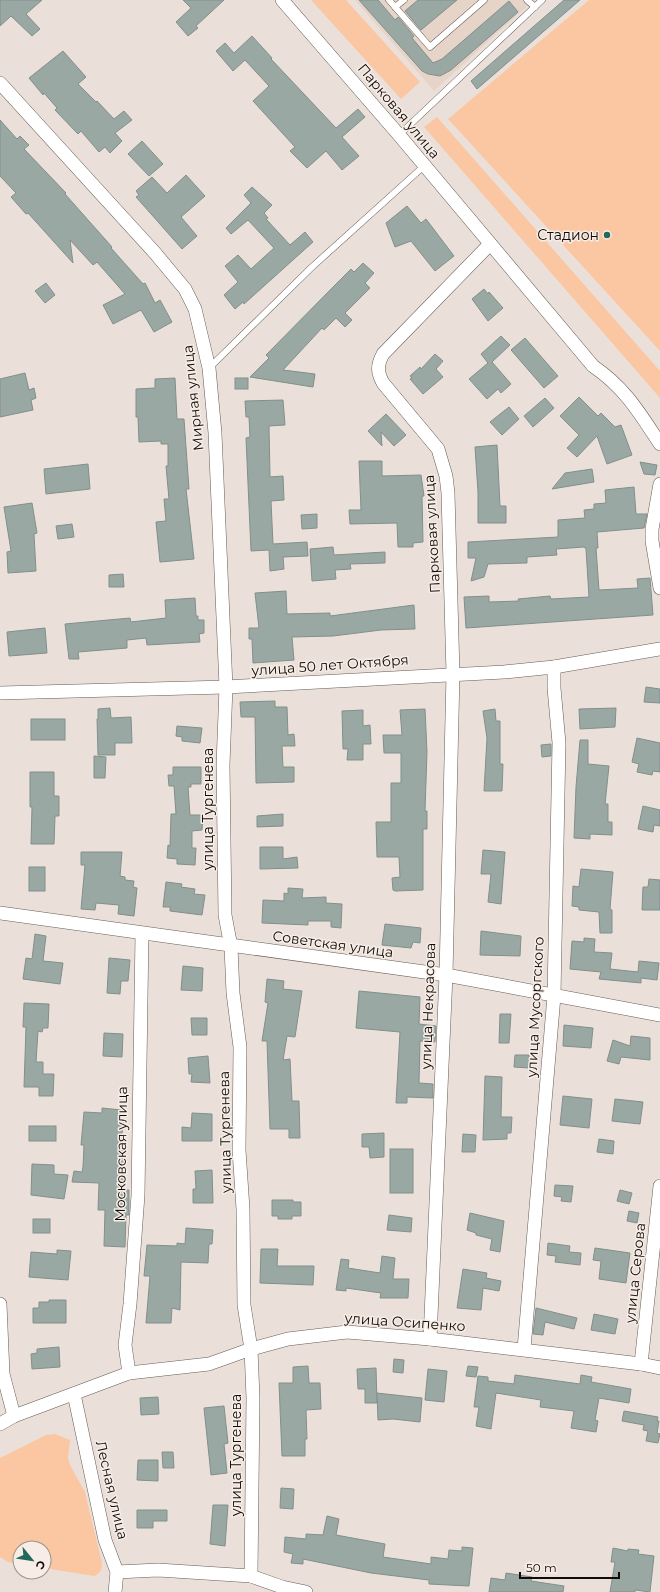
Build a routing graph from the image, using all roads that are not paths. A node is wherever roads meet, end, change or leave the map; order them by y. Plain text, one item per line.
1 (282, 0) edge
2 (389, 0) edge
3 (404, 0) edge
4 (484, 0) edge
5 (527, 0) edge
6 (542, 0) edge
7 (395, 7) junction
8 (534, 7) junction
9 (0, 83) edge
10 (400, 135) junction
11 (424, 166) junction
12 (490, 244) junction
13 (209, 368) junction
14 (660, 444) edge
15 (660, 484) edge
16 (660, 588) edge
17 (660, 648) edge
18 (554, 667) junction
19 (453, 674) junction
20 (226, 688) junction
21 (0, 693) edge
22 (0, 913) edge
23 (142, 934) junction
24 (231, 947) junction
25 (446, 975) junction
26 (554, 996) junction
27 (660, 1014) edge
28 (660, 1186) edge
29 (0, 1304) edge
30 (430, 1339) junction
31 (251, 1349) junction
32 (524, 1350) junction
33 (641, 1364) junction
34 (660, 1368) edge
35 (129, 1373) junction
36 (74, 1394) junction
37 (14, 1416) junction
38 (0, 1424) edge
39 (117, 1572) junction
40 (251, 1576) junction
41 (114, 1592) edge
42 (306, 1592) edge

1 - 10 street, Парковая улица
2 - 7 lane
3 - 7 lane
4 - 7 lane
5 - 8 lane
6 - 8 lane
8 - 10 lane
9 - 13 street, Мирная улица
10 - 11 street, Парковая улица
11 - 12 street, Парковая улица
11 - 13 lane
12 - 14 street, Парковая улица
12 - 19 street, Парковая улица
13 - 20 street, Мирная улица
15 - 16 street
17 - 18 street, улица 50 лет Октября
18 - 19 street, улица 50 лет Октября
18 - 26 street, улица Мусоргского
19 - 20 street, улица 50 лет Октября
19 - 25 street, улица Некрасова
20 - 21 street, улица 50 лет Октября
20 - 24 street, улица Тургенева
22 - 23 street, Советская улица
23 - 24 street, Советская улица
23 - 35 street, Московская улица
24 - 25 street, Советская улица
24 - 31 street, улица Тургенева
25 - 26 street, Советская улица
25 - 30 street, улица Некрасова
26 - 27 street, Советская улица
26 - 32 street, улица Мусоргского
28 - 33 street, улица Серова
29 - 37 street
30 - 31 street, улица Осипенко
30 - 32 street, улица Осипенко
31 - 35 street, улица Осипенко
31 - 40 street, улица Тургенева
32 - 33 street, улица Осипенко
33 - 34 street, улица Осипенко
35 - 36 street, улица Осипенко
36 - 37 street, улица Осипенко
36 - 39 street, Лесная улица
37 - 38 street, улица Осипенко
39 - 40 street
39 - 41 street, Лесная улица
40 - 42 street

